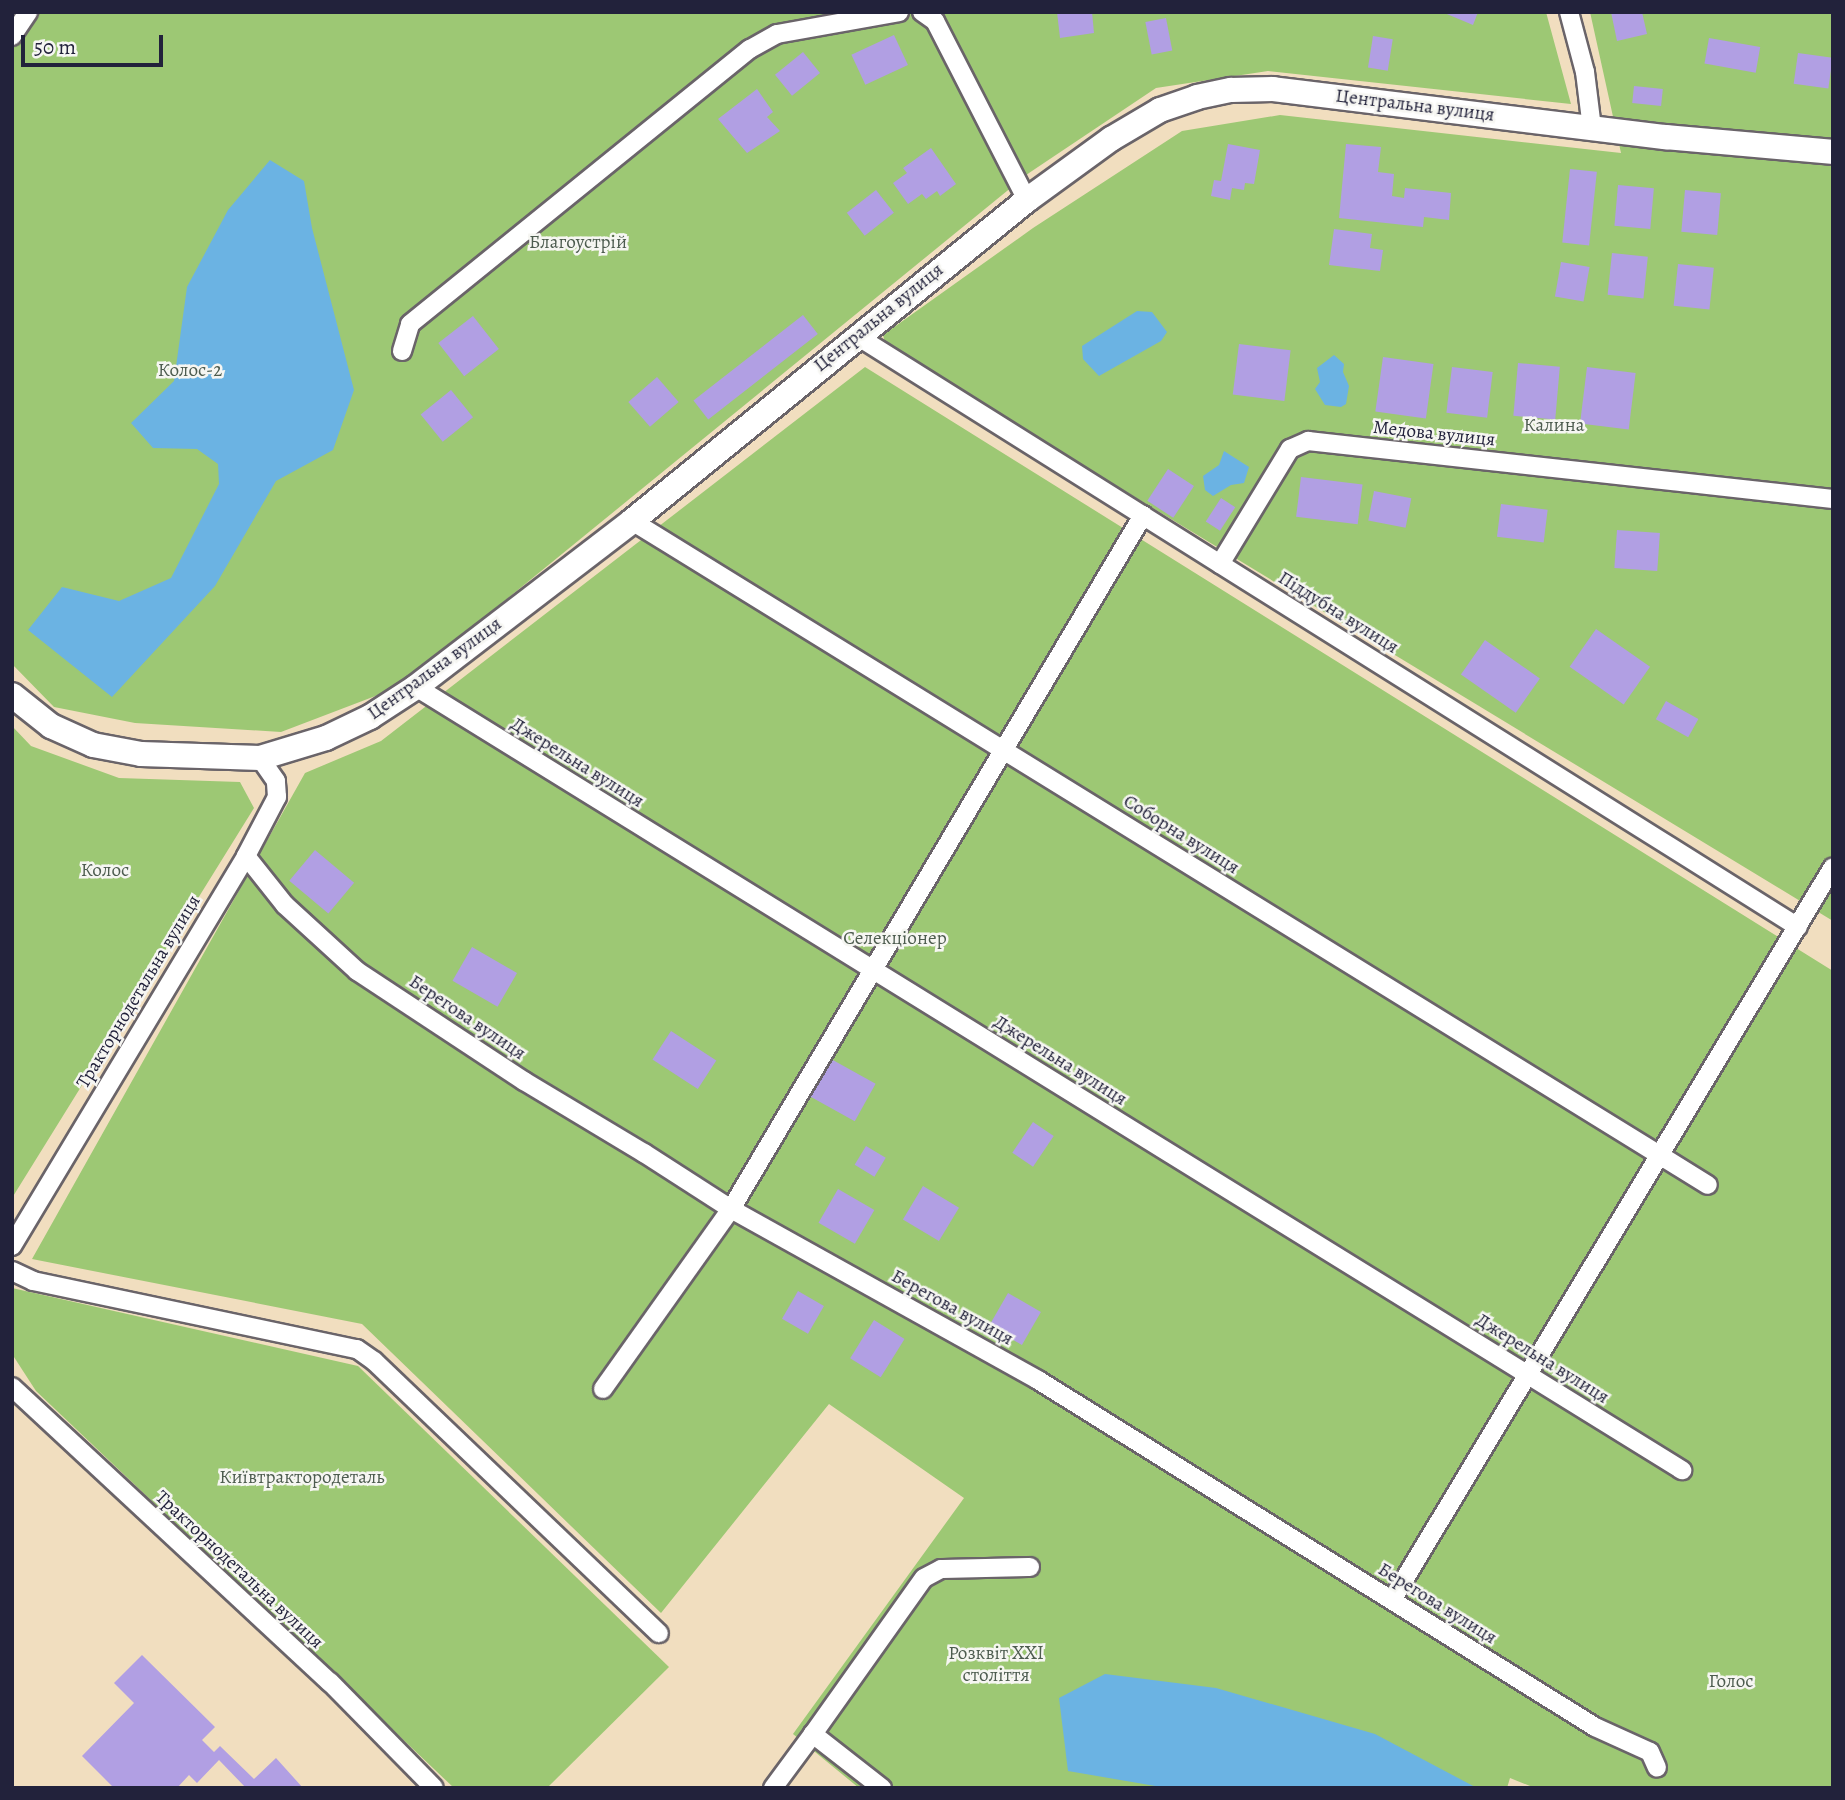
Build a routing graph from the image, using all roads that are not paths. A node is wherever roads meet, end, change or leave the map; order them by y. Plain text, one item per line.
1 (29, 12) edge
2 (899, 12) edge
3 (922, 12) edge
4 (1569, 12) edge
5 (12, 36) edge
6 (1592, 128) junction
7 (1833, 152) edge
8 (1027, 200) junction
9 (856, 335) junction
10 (402, 351) dead end
11 (1833, 499) edge
12 (1143, 515) junction
13 (632, 521) junction
14 (1220, 564) junction
15 (416, 687) junction
16 (12, 695) edge
17 (1004, 750) junction
18 (260, 758) junction
19 (246, 856) junction
20 (1833, 867) edge
21 (1798, 927) junction
22 (873, 970) junction
23 (1658, 1155) junction
24 (1708, 1185) dead end
25 (731, 1209) junction
26 (12, 1246) edge
27 (12, 1271) edge
28 (1525, 1374) junction
29 (12, 1387) edge
30 (603, 1390) dead end
31 (1682, 1470) dead end
32 (1030, 1567) dead end
33 (1392, 1600) junction
34 (659, 1633) dead end
35 (813, 1734) junction
36 (1657, 1768) dead end
37 (434, 1788) edge
38 (773, 1788) edge
39 (882, 1788) edge

1 - 5 street
2 - 10 street
3 - 8 street
4 - 6 street
6 - 7 street, Центральна вулиця
6 - 8 street, Центральна вулиця
8 - 9 street, Центральна вулиця
9 - 12 street, Піддубна вулиця
9 - 13 street, Центральна вулиця
11 - 14 street, Медова вулиця
12 - 14 street, Піддубна вулиця
12 - 17 street
13 - 15 street, Центральна вулиця
13 - 17 street, Соборна вулиця
14 - 21 street, Піддубна вулиця
15 - 18 street, Центральна вулиця
15 - 22 street, Джерельна вулиця
16 - 18 street, Центральна вулиця
17 - 22 street
17 - 23 street, Соборна вулиця
18 - 19 street, Тракторнодетальна вулиця
19 - 25 street, Берегова вулиця
19 - 26 street, Тракторнодетальна вулиця
20 - 21 street
21 - 23 street
22 - 25 street
22 - 28 street, Джерельна вулиця
23 - 24 street, Соборна вулиця
23 - 28 street
25 - 30 street
25 - 33 street, Берегова вулиця
27 - 34 street
28 - 31 street, Джерельна вулиця
28 - 33 street
29 - 37 street, Тракторнодетальна вулиця
32 - 35 street
33 - 36 street, Берегова вулиця
35 - 38 street
35 - 39 street

